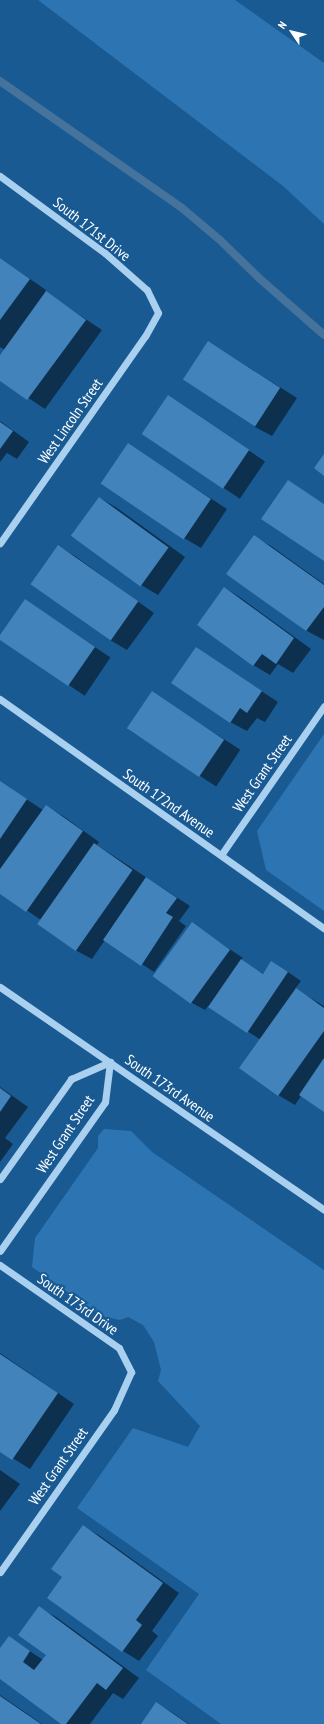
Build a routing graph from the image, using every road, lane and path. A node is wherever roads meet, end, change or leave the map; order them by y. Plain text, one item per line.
1 (0, 176) edge
2 (158, 312) joint
3 (0, 543) edge
4 (0, 699) edge
5 (324, 706) edge
6 (221, 855) junction
7 (324, 928) edge
8 (0, 987) edge
9 (110, 1062) junction
10 (0, 1179) edge
11 (324, 1210) edge
12 (0, 1251) edge
13 (0, 1265) edge
14 (131, 1372) joint
15 (0, 1572) edge

1 - 2 street, South 171st Drive
2 - 3 street, West Lincoln Street
4 - 6 street, South 172nd Avenue
5 - 6 street, West Grant Street
6 - 7 street, South 172nd Avenue
8 - 9 street, South 173rd Avenue
9 - 10 street, West Grant Street
9 - 11 street, South 173rd Avenue
9 - 12 street, West Grant Street
13 - 14 street, South 173rd Drive
14 - 15 street, West Grant Street

